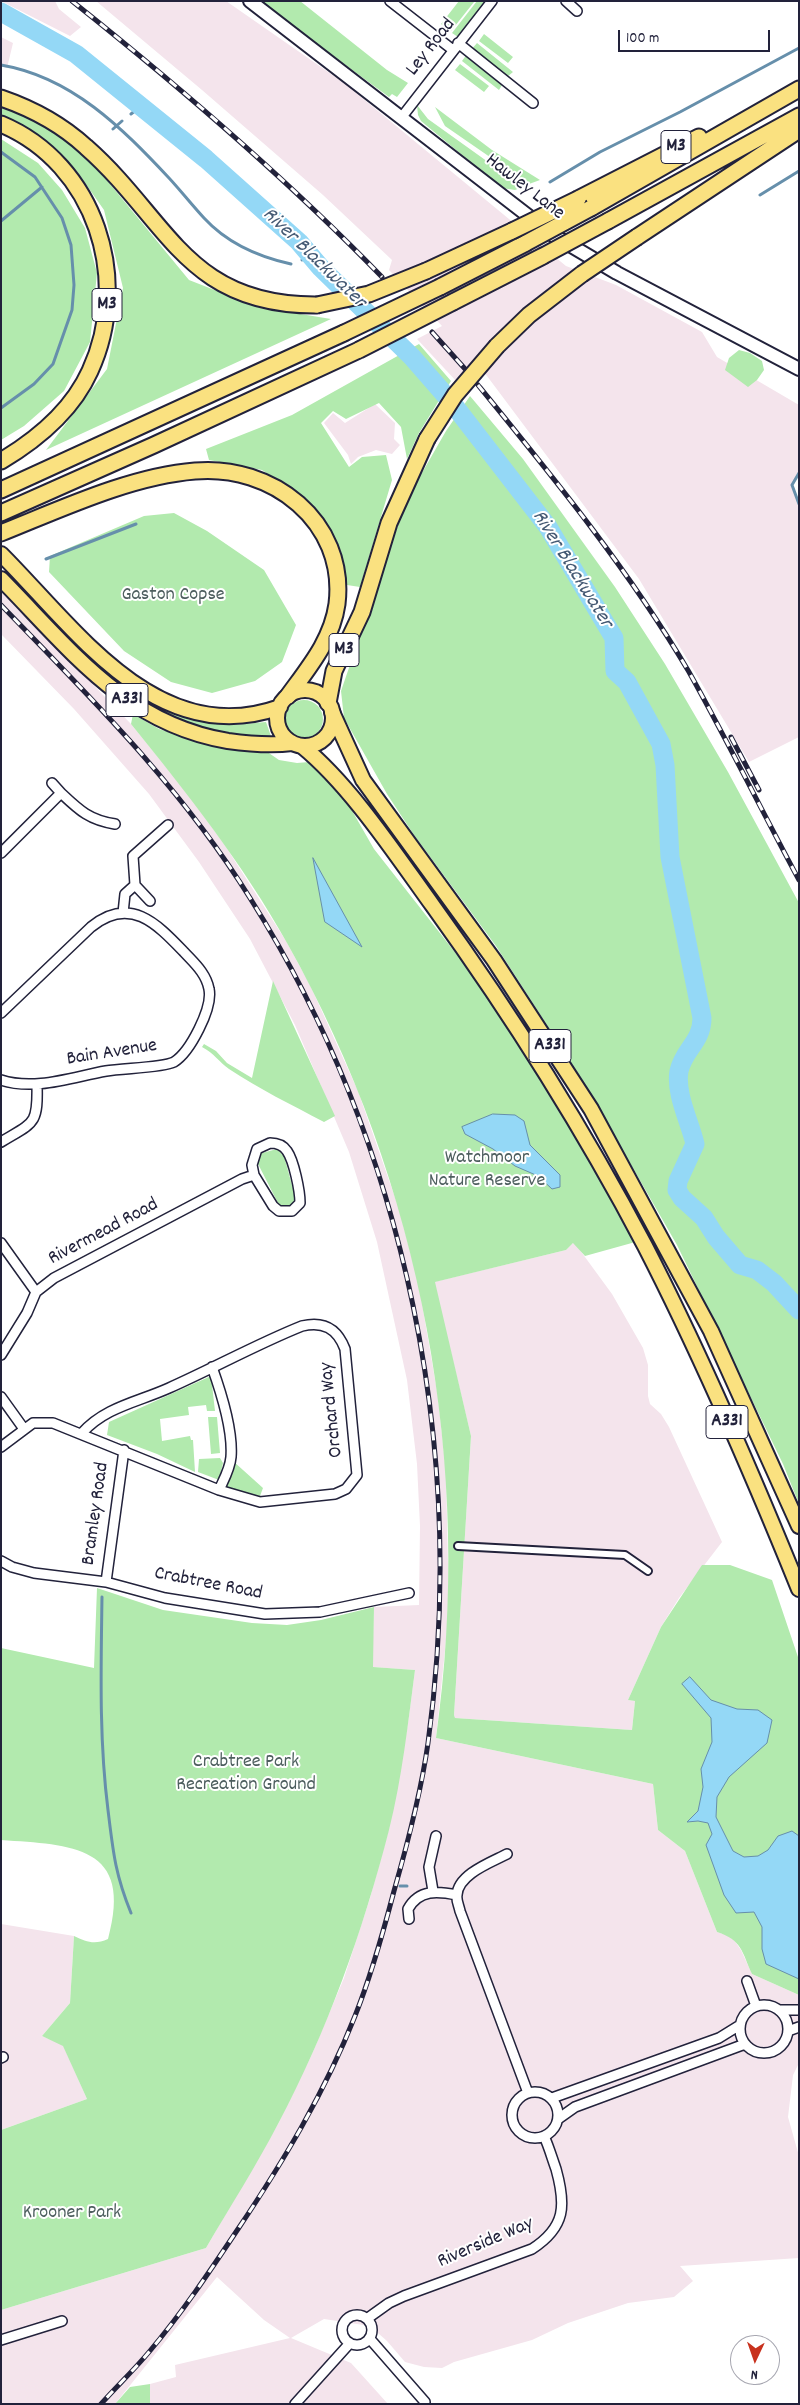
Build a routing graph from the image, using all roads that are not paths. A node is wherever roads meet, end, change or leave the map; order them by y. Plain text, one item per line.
1 (250, 1) edge
2 (390, 1) edge
3 (492, 1) edge
4 (566, 1) edge
5 (577, 10) dead end
6 (455, 47) junction
7 (799, 89) edge
8 (1, 98) edge
9 (776, 102) junction
10 (533, 103) dead end
11 (799, 116) edge
12 (401, 118) junction
13 (1, 124) edge
14 (799, 130) edge
15 (799, 369) edge
16 (1, 461) edge
17 (1, 490) edge
18 (2, 512) edge
19 (8, 531) edge
20 (1, 554) edge
21 (1, 579) edge
22 (284, 701) junction
23 (330, 707) junction
24 (297, 745) junction
25 (52, 783) dead end
26 (61, 793) junction
27 (115, 824) dead end
28 (168, 825) dead end
29 (1, 853) edge
30 (135, 885) junction
31 (150, 901) dead end
32 (123, 913) junction
33 (1, 1013) edge
34 (1, 1080) edge
35 (37, 1085) junction
36 (1, 1142) edge
37 (254, 1175) junction
38 (1, 1243) edge
39 (36, 1292) junction
40 (1, 1355) edge
41 (212, 1367) junction
42 (1, 1397) edge
43 (24, 1429) junction
44 (82, 1433) junction
45 (1, 1447) edge
46 (124, 1450) junction
47 (220, 1490) junction
48 (799, 1526) edge
49 (458, 1546) dead end
50 (1, 1561) edge
51 (648, 1571) dead end
52 (106, 1582) junction
53 (799, 1589) edge
54 (409, 1592) dead end
55 (436, 1836) dead end
56 (507, 1854) dead end
57 (433, 1892) junction
58 (457, 1895) junction
59 (409, 1919) dead end
60 (746, 1981) dead end
61 (756, 2006) junction
62 (779, 2010) junction
63 (799, 2010) edge
64 (740, 2025) junction
65 (799, 2026) edge
66 (788, 2031) junction
67 (745, 2044) junction
68 (528, 2093) junction
69 (552, 2098) junction
70 (558, 2118) junction
71 (544, 2136) junction
72 (368, 2318) junction
73 (62, 2321) dead end
74 (370, 2339) junction
75 (1, 2340) edge
76 (350, 2343) junction
77 (425, 2402) dead end
78 (296, 2404) edge

1 - 12 main road, Hawley Lane
2 - 6 street
3 - 6 street, Ley Road
4 - 5 street
6 - 10 street
6 - 12 street, Ley Road
7 - 9 highway, M3
8 - 9 highway, M3, bridge
9 - 17 highway, M3, bridge
11 - 18 highway, M3, bridge
12 - 15 main road, Hawley Lane
13 - 16 highway, M3
14 - 23 highway, M3, bridge
19 - 22 highway, M3
20 - 22 main road, A331
21 - 24 main road, A331
22 - 23 main road
22 - 24 main road
23 - 24 main road
23 - 48 main road, A331
24 - 53 main road, A331
25 - 26 street
26 - 27 street
26 - 29 street
28 - 30 street
30 - 31 street
30 - 32 street
32 - 33 street
32 - 35 street, Bain Avenue
34 - 35 street, Bain Avenue
35 - 36 street
37 - 37 street
37 - 39 street, Rivermead Road
38 - 39 street
39 - 40 street, Rivermead Road
41 - 44 street, Orchard Way
41 - 47 street
41 - 47 street, Orchard Way
42 - 43 street
43 - 44 street, Orchard Way
43 - 45 street, Orchard Way
44 - 46 street, Orchard Way
46 - 47 street, Orchard Way
46 - 52 street, Bramley Road
49 - 51 street
50 - 52 street, Crabtree Road
52 - 54 street, Crabtree Road
55 - 57 street
56 - 58 street
57 - 58 street
57 - 59 street
58 - 68 street
60 - 61 street
61 - 62 street
61 - 64 street
62 - 63 street
62 - 66 street
64 - 67 street
64 - 69 street
65 - 66 street
66 - 67 street
67 - 70 street
68 - 69 street
68 - 71 street
69 - 70 street
70 - 71 street
71 - 72 street, Riverside Way
72 - 74 street
72 - 76 street
73 - 75 street
74 - 76 street
74 - 77 street
76 - 78 street

